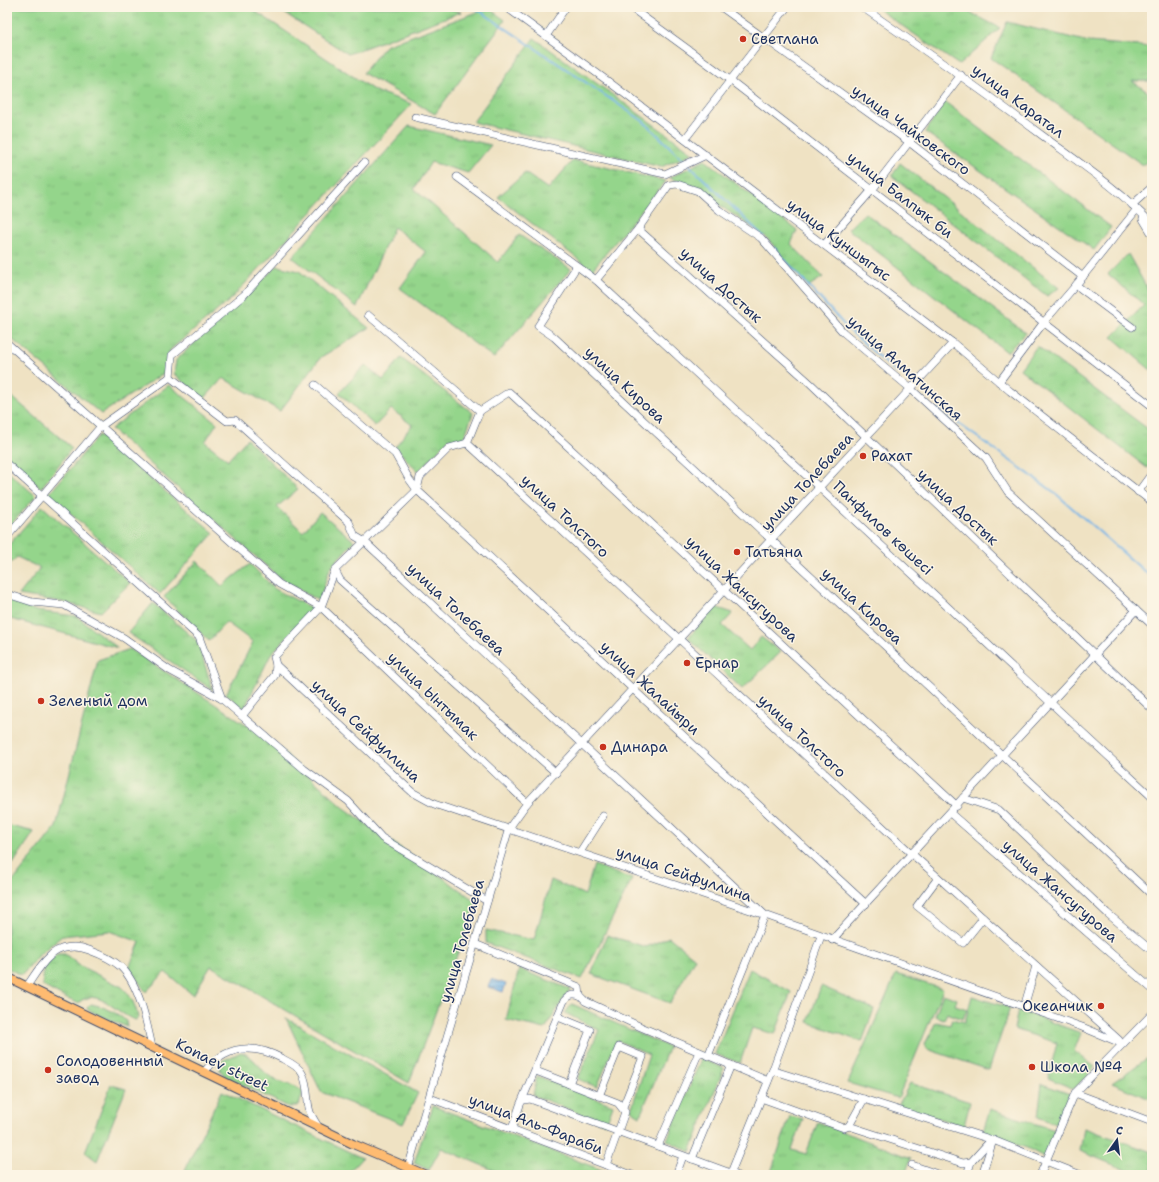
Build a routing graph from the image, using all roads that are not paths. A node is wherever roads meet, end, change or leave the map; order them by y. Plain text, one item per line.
1 (506, 7) edge
2 (566, 7) edge
3 (630, 7) edge
4 (721, 7) edge
5 (787, 7) edge
6 (862, 7) edge
7 (546, 36) junction
8 (763, 38) junction
9 (961, 75) junction
10 (730, 80) junction
11 (415, 117) dead end
12 (684, 139) junction
13 (909, 142) junction
14 (706, 155) junction
15 (364, 163) dead end
16 (457, 176) dead end
17 (1152, 187) edge
18 (872, 190) junction
19 (1135, 207) junction
20 (1152, 224) edge
21 (638, 229) junction
22 (1152, 234) edge
23 (824, 245) junction
24 (577, 266) junction
25 (1083, 277) junction
26 (596, 280) junction
27 (1076, 285) junction
28 (368, 315) dead end
29 (1044, 322) junction
30 (1132, 327) dead end
31 (7, 343) edge
32 (953, 343) junction
33 (170, 377) junction
34 (999, 382) junction
35 (315, 385) dead end
36 (911, 389) junction
37 (1152, 406) edge
38 (480, 411) junction
39 (100, 426) junction
40 (865, 438) junction
41 (467, 443) junction
42 (7, 464) edge
43 (1152, 473) edge
44 (820, 488) junction
45 (417, 490) junction
46 (1138, 492) junction
47 (43, 495) junction
48 (1152, 502) edge
49 (7, 537) edge
50 (772, 539) junction
51 (365, 542) junction
52 (335, 570) junction
53 (725, 590) junction
54 (7, 594) edge
55 (321, 607) junction
56 (1136, 610) junction
57 (1152, 625) edge
58 (679, 639) junction
59 (1095, 655) junction
60 (276, 665) junction
61 (632, 690) junction
62 (222, 699) junction
63 (1052, 702) junction
64 (1152, 709) edge
65 (242, 716) junction
66 (582, 744) junction
67 (1003, 755) junction
68 (556, 773) junction
69 (1152, 797) edge
70 (963, 798) junction
71 (527, 804) junction
72 (957, 806) junction
73 (950, 813) junction
74 (603, 816) dead end
75 (509, 828) junction
76 (580, 852) junction
77 (912, 854) junction
78 (938, 878) junction
79 (1152, 895) edge
80 (487, 902) junction
81 (866, 904) junction
82 (765, 915) junction
83 (983, 918) junction
84 (821, 936) junction
85 (832, 940) junction
86 (475, 944) junction
87 (1152, 951) edge
88 (1036, 966) junction
89 (7, 977) edge
90 (27, 986) junction
91 (1152, 990) edge
92 (580, 996) junction
93 (1024, 1007) junction
94 (1152, 1014) edge
95 (558, 1017) junction
96 (1123, 1044) junction
97 (152, 1047) junction
98 (699, 1052) junction
99 (708, 1056) junction
100 (731, 1066) junction
101 (536, 1071) junction
102 (204, 1072) junction
103 (772, 1072) junction
104 (768, 1081) junction
105 (570, 1084) junction
106 (1076, 1093) junction
107 (599, 1096) junction
108 (430, 1098) junction
109 (761, 1098) junction
110 (864, 1099) junction
111 (524, 1100) junction
112 (623, 1107) junction
113 (1152, 1122) edge
114 (849, 1126) junction
115 (319, 1128) junction
116 (512, 1129) junction
117 (618, 1132) junction
118 (992, 1140) junction
119 (658, 1146) junction
120 (683, 1156) junction
121 (692, 1159) junction
122 (1045, 1161) junction
123 (971, 1162) junction
124 (606, 1165) junction
125 (912, 1165) dead end
126 (408, 1168) junction
127 (732, 1174) edge
128 (426, 1175) edge
129 (632, 1175) edge
130 (676, 1175) edge
131 (940, 1175) edge
132 (967, 1175) edge
133 (982, 1175) edge
134 (1040, 1175) edge
135 (1081, 1175) edge

1 - 7 street, улица Куншыгыс
2 - 7 street
3 - 10 street, улица Балпык би
4 - 8 street, улица Чайковского
5 - 8 street
6 - 9 street, улица Каратал
7 - 12 street, улица Куншыгыс
8 - 10 street
8 - 13 street, улица Чайковского
9 - 13 street
9 - 19 street, улица Каратал
10 - 12 street
10 - 18 street, улица Балпык би
11 - 14 street
12 - 14 street, улица Куншыгыс
13 - 18 street
13 - 25 street, улица Чайковского
14 - 23 street, улица Куншыгыс
15 - 33 street
16 - 24 street, Панфилов көшесі
17 - 19 street
18 - 23 street
18 - 29 street, улица Балпык би
19 - 20 street, улица Каратал
19 - 22 street
19 - 25 street
21 - 26 street
21 - 36 street, улица Алматинская
21 - 40 street, улица Достык
23 - 32 street, улица Куншыгыс
24 - 26 street, Панфилов көшесі
24 - 50 street, улица Кирова
25 - 27 street
26 - 44 street, Панфилов көшесі
27 - 29 street
27 - 30 street
28 - 38 street
29 - 34 street
29 - 37 street, улица Балпык би
31 - 39 street, улица Ынтымак
32 - 34 street, улица Куншыгыс
32 - 36 street, улица Толебаева
33 - 39 street
33 - 51 street, улица Толебаева
34 - 46 street, улица Куншыгыс
35 - 45 street, улица Жалайыри
36 - 40 street, улица Толебаева
36 - 56 street, улица Алматинская
38 - 41 street
38 - 53 street, улица Жансугурова
39 - 47 street
39 - 55 street, улица Ынтымак
40 - 44 street, улица Толебаева
40 - 59 street, улица Достык
41 - 45 street
41 - 58 street, улица Толстого
42 - 47 street
43 - 46 street
44 - 50 street, улица Толебаева
44 - 63 street, Панфилов көшесі
45 - 51 street
45 - 61 street, улица Жалайыри
46 - 48 street, улица Куншыгыс
47 - 49 street
47 - 62 street
50 - 53 street, улица Толебаева
50 - 67 street, улица Кирова
51 - 52 street
51 - 66 street, улица Толебаева
52 - 55 street
52 - 68 street
53 - 58 street, улица Толебаева
53 - 72 street, улица Жансугурова
54 - 62 street
55 - 60 street
55 - 71 street, улица Ынтымак
56 - 57 street, улица Алматинская
56 - 59 street
58 - 61 street, улица Толебаева
58 - 77 street, улица Толстого
59 - 63 street
59 - 64 street, улица Достык
60 - 65 street
60 - 75 street, улица Сейфуллина
61 - 66 street, улица Толебаева
61 - 81 street, улица Жалайыри
62 - 65 street
63 - 67 street
63 - 69 street, Панфилов көшесі
65 - 80 street
66 - 68 street, улица Толебаева
66 - 82 street, улица Толебаева
67 - 70 street
67 - 79 street, улица Кирова
68 - 71 street, улица Толебаева
70 - 72 street
70 - 87 street
71 - 75 street, улица Толебаева
72 - 73 street
73 - 77 street
73 - 91 street, улица Жансугурова
74 - 76 street
75 - 76 street, улица Сейфуллина
75 - 80 street, улица Толебаева
76 - 82 street, улица Сейфуллина
77 - 78 street, улица Толстого
77 - 81 street
78 - 83 street, улица Толстого
78 - 83 street
80 - 86 street, улица Толебаева
81 - 85 street
82 - 84 street, улица Сейфуллина
82 - 99 street
83 - 88 street, улица Толстого
84 - 85 street, улица Сейфуллина
84 - 103 street
85 - 93 street, улица Сейфуллина
86 - 92 street
86 - 108 street, улица Толебаева
88 - 93 street
88 - 96 street, улица Толстого
89 - 90 main road, Konaev street
90 - 97 main road, Konaev street
90 - 97 street
92 - 95 street
92 - 98 street
93 - 96 street, улица Сейфуллина
94 - 96 street
95 - 101 street
95 - 105 street
96 - 106 street
97 - 102 main road, Konaev street
98 - 99 street
98 - 119 street
99 - 100 street
100 - 104 street
100 - 121 street
101 - 105 street
101 - 111 street
102 - 115 main road, Konaev street
102 - 115 street
103 - 104 street
103 - 110 street
104 - 109 street
105 - 107 street
106 - 113 street
106 - 122 street
107 - 112 street
107 - 112 street
108 - 116 street, улица Аль-Фараби
108 - 126 street, улица Толебаева
109 - 114 street
109 - 127 street
110 - 114 street
110 - 118 street
111 - 116 street
111 - 117 street
112 - 117 street
114 - 123 street
115 - 126 main road, Konaev street
116 - 124 street, улица Аль-Фараби
117 - 119 street
117 - 124 street
118 - 122 street
118 - 123 street
118 - 133 street
119 - 120 street
120 - 121 street
120 - 130 street
121 - 127 street
122 - 134 street
122 - 135 street
123 - 132 street
124 - 129 street, улица Аль-Фараби
125 - 131 street
126 - 128 main road, Konaev street

